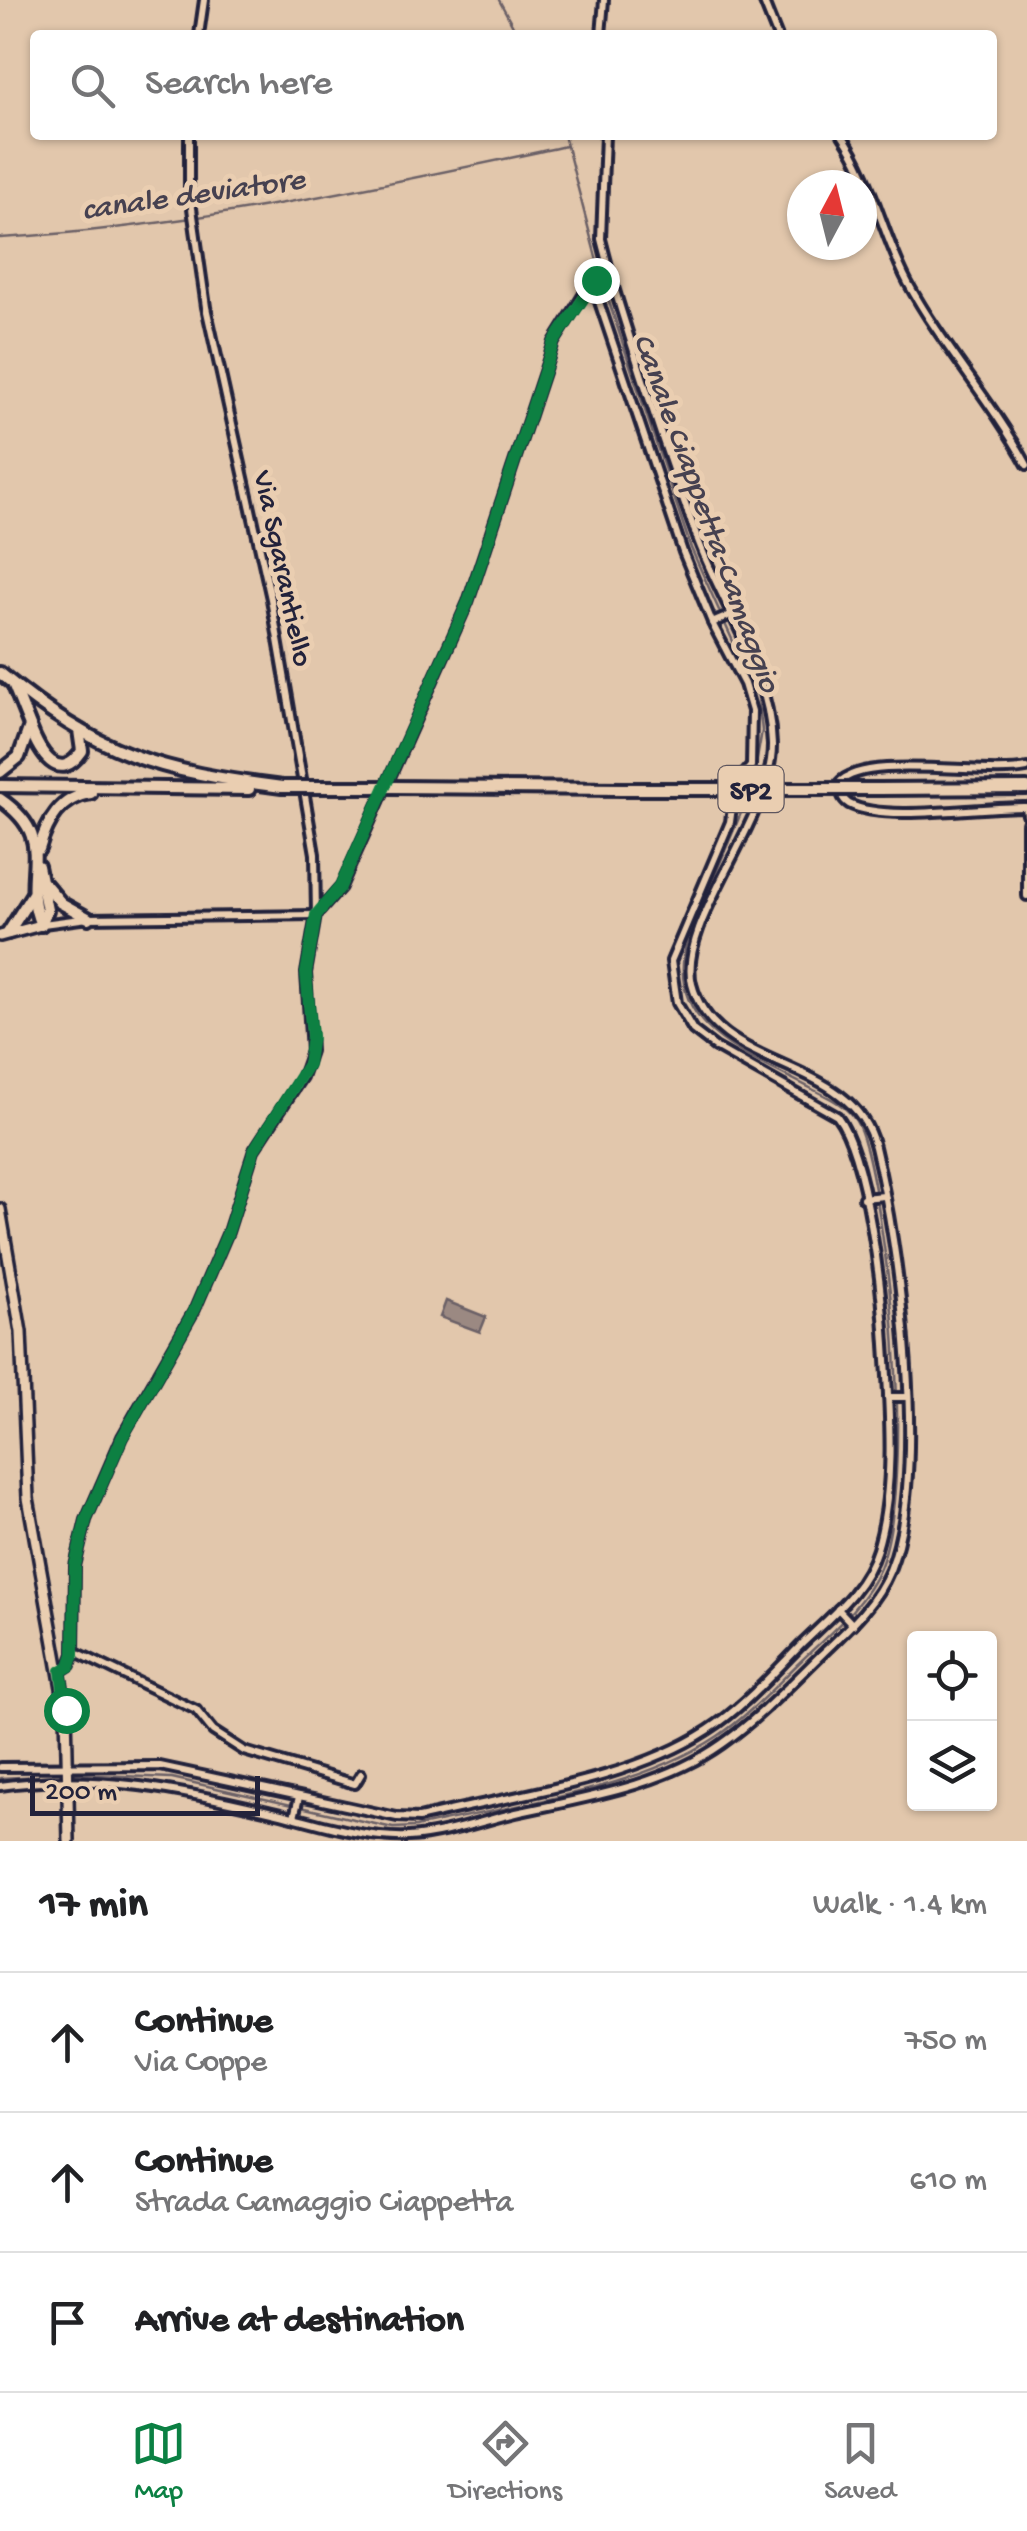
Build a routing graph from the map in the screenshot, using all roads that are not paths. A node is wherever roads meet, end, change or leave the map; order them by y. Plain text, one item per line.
1 (204, 0) edge
2 (604, 0) edge
3 (762, 0) edge
4 (200, 30) edge
5 (601, 30) edge
6 (776, 30) edge
7 (189, 140) edge
8 (606, 140) edge
9 (845, 140) edge
10 (608, 275) junction
11 (594, 280) junction
12 (659, 422) junction
13 (642, 427) junction
14 (1027, 465) edge
15 (732, 615) junction
16 (712, 623) junction
17 (0, 672) edge
18 (10, 681) junction
19 (30, 726) junction
20 (78, 730) junction
21 (1027, 768) edge
22 (0, 772) edge
23 (0, 786) edge
24 (132, 787) junction
25 (282, 787) junction
26 (1027, 788) edge
27 (0, 799) edge
28 (1027, 807) edge
29 (1027, 815) edge
30 (1027, 824) edge
31 (38, 852) junction
32 (712, 859) junction
33 (38, 864) junction
34 (730, 867) junction
35 (44, 883) junction
36 (33, 894) junction
37 (1027, 896) edge
38 (316, 915) junction
39 (88, 918) junction
40 (41, 924) junction
41 (4, 934) edge
42 (743, 1043) junction
43 (734, 1059) junction
44 (884, 1196) junction
45 (863, 1198) junction
46 (0, 1209) edge
47 (908, 1396) junction
48 (888, 1397) junction
49 (838, 1609) junction
50 (853, 1624) junction
51 (74, 1651) junction
52 (61, 1671) junction
53 (0, 1766) edge
54 (362, 1774) dead end
55 (69, 1775) junction
56 (0, 1786) edge
57 (538, 1788) junction
58 (299, 1797) junction
59 (542, 1807) junction
60 (294, 1817) junction
61 (69, 1841) edge

1 - 4 street
2 - 5 street
3 - 6 street
7 - 38 street, Via Sgarantiello
8 - 10 street
9 - 14 street
10 - 11 street
10 - 12 street
11 - 13 street
11 - 38 street
12 - 13 street
12 - 15 street
13 - 16 street
15 - 16 street
15 - 34 street
16 - 32 street
17 - 18 main road
18 - 19 main road
18 - 20 main road
19 - 20 main road
19 - 22 main road
20 - 25 main road
21 - 28 street
23 - 24 main road, SP2
24 - 25 main road, SP2
24 - 31 main road
25 - 26 main road, SP2, bridge
27 - 31 main road
28 - 29 street
30 - 37 street
31 - 33 main road
32 - 34 street
32 - 43 street
33 - 35 main road
33 - 36 main road
34 - 42 street
35 - 39 main road
35 - 40 main road
36 - 40 main road
36 - 41 main road
38 - 39 street
38 - 51 street, Via Sgarantiello
39 - 40 street
40 - 41 main road
42 - 43 street
42 - 44 street
43 - 45 street
44 - 45 street
44 - 47 street
45 - 48 street
46 - 52 main road
47 - 48 street
47 - 50 street
48 - 49 street
49 - 50 street
49 - 57 street
50 - 59 street
51 - 52 street
51 - 54 street
52 - 55 main road
53 - 55 street
55 - 56 street
55 - 58 street
55 - 60 street
55 - 61 main road
57 - 58 street
57 - 59 street
58 - 60 street
59 - 60 street

